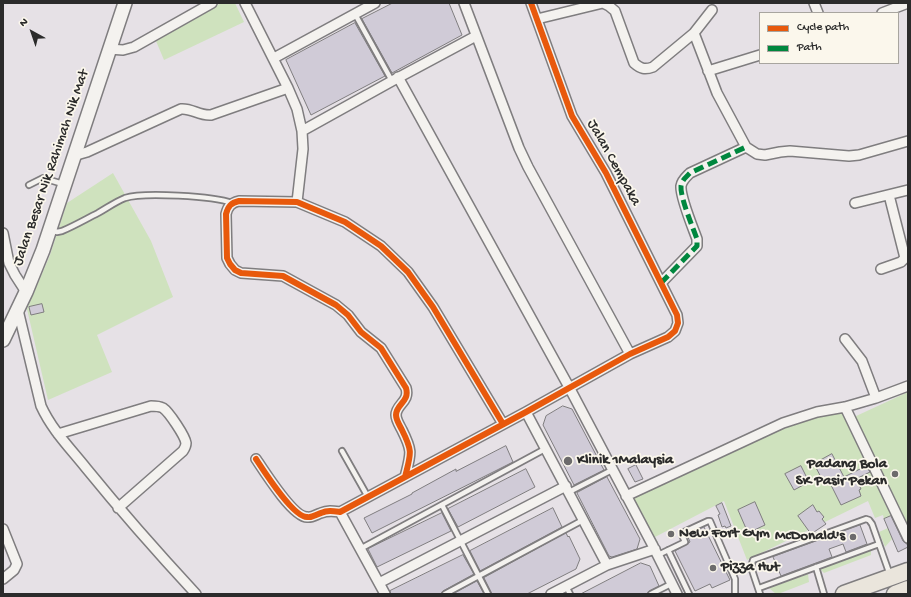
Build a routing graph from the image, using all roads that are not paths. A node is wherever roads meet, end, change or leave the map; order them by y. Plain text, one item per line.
1 (125, 3) edge
2 (245, 3) edge
3 (375, 3) edge
4 (464, 3) edge
5 (532, 3) edge
6 (908, 3) edge
7 (210, 6) edge
8 (712, 10) dead end
9 (885, 12) edge
10 (354, 14) junction
11 (537, 19) junction
12 (694, 33) junction
13 (476, 36) junction
14 (109, 49) junction
15 (759, 55) edge
16 (274, 58) junction
17 (708, 71) junction
18 (395, 79) junction
19 (288, 88) junction
20 (302, 131) junction
21 (908, 141) edge
22 (746, 147) junction
23 (74, 153) junction
24 (65, 184) junction
25 (29, 185) dead end
26 (908, 190) edge
27 (889, 195) junction
28 (297, 202) junction
29 (232, 203) junction
30 (855, 203) dead end
31 (50, 229) junction
32 (3, 233) edge
33 (881, 270) dead end
34 (661, 284) junction
35 (26, 292) junction
36 (18, 310) junction
37 (845, 339) dead end
38 (3, 340) edge
39 (630, 354) junction
40 (908, 386) edge
41 (569, 387) junction
42 (876, 398) junction
43 (845, 407) junction
44 (526, 412) junction
45 (503, 424) junction
46 (58, 434) junction
47 (546, 449) junction
48 (342, 451) dead end
49 (256, 459) dead end
50 (612, 470) junction
51 (406, 477) junction
52 (567, 489) junction
53 (626, 496) junction
54 (368, 497) junction
55 (442, 505) junction
56 (118, 508) junction
57 (340, 512) junction
58 (583, 520) junction
59 (3, 529) edge
60 (908, 538) edge
61 (461, 541) junction
62 (879, 544) junction
63 (360, 549) junction
64 (668, 550) junction
65 (656, 552) junction
66 (607, 565) junction
67 (816, 567) junction
68 (908, 572) edge
69 (479, 576) junction
70 (891, 577) junction
71 (3, 579) edge
72 (379, 583) junction
73 (671, 584) junction
74 (759, 588) junction
75 (908, 589) edge
76 (568, 590) edge
77 (196, 594) edge
78 (385, 594) edge
79 (445, 594) edge
80 (488, 594) edge
81 (551, 594) edge
82 (651, 594) edge
83 (676, 594) edge
84 (689, 594) edge
85 (735, 594) edge
86 (760, 594) edge
87 (824, 594) edge
88 (844, 594) edge
89 (895, 594) edge

1 - 14 street, Jalan Besar Nik Rahimah Nik Mat
2 - 16 street
3 - 10 street
4 - 13 street
5 - 11 street, Jalan Cempaka
6 - 9 street
7 - 14 street
8 - 12 street
10 - 16 street
10 - 18 lane
11 - 12 street
11 - 34 street, Jalan Cempaka
12 - 17 street
13 - 18 street
13 - 39 street
14 - 23 street, Jalan Besar Nik Rahimah Nik Mat
15 - 17 street
16 - 19 street
17 - 22 street
18 - 20 street
18 - 41 street
19 - 20 street
19 - 23 street
20 - 28 street
21 - 22 street
22 - 34 street
23 - 24 street, Jalan Besar Nik Rahimah Nik Mat
24 - 25 lane
24 - 31 street, Jalan Besar Nik Rahimah Nik Mat
26 - 27 street
27 - 30 street
27 - 33 street
28 - 29 street
28 - 45 street
29 - 31 lane
29 - 51 street
31 - 35 street, Jalan Besar Nik Rahimah Nik Mat
32 - 35 street
34 - 39 street, Jalan Cempaka
35 - 36 street, Jalan Besar Nik Rahimah Nik Mat
36 - 38 street, Jalan Besar Nik Rahimah Nik Mat
36 - 46 street
37 - 42 street
39 - 41 street
40 - 42 street
41 - 44 street
41 - 50 street
42 - 43 street
43 - 53 street
43 - 60 street
44 - 45 street
44 - 47 street
45 - 51 street
46 - 56 street
46 - 56 street
47 - 52 street
47 - 55 lane
48 - 54 lane
49 - 57 street
50 - 52 lane
50 - 53 street
51 - 54 street
52 - 58 street
52 - 61 street
53 - 65 street
54 - 57 street
55 - 61 lane
55 - 63 lane
56 - 77 street
57 - 63 street
58 - 66 street
58 - 69 lane
59 - 71 street
61 - 69 lane
61 - 72 street
62 - 67 lane
62 - 70 lane
62 - 74 lane
63 - 72 street
64 - 65 lane
64 - 84 lane
64 - 85 lane
65 - 66 street
65 - 73 street
66 - 76 street
67 - 74 lane
67 - 87 lane
68 - 70 highway
69 - 79 lane
69 - 80 lane
70 - 88 highway
72 - 78 street
73 - 82 lane
73 - 83 street
74 - 86 lane
75 - 89 highway
76 - 81 street

